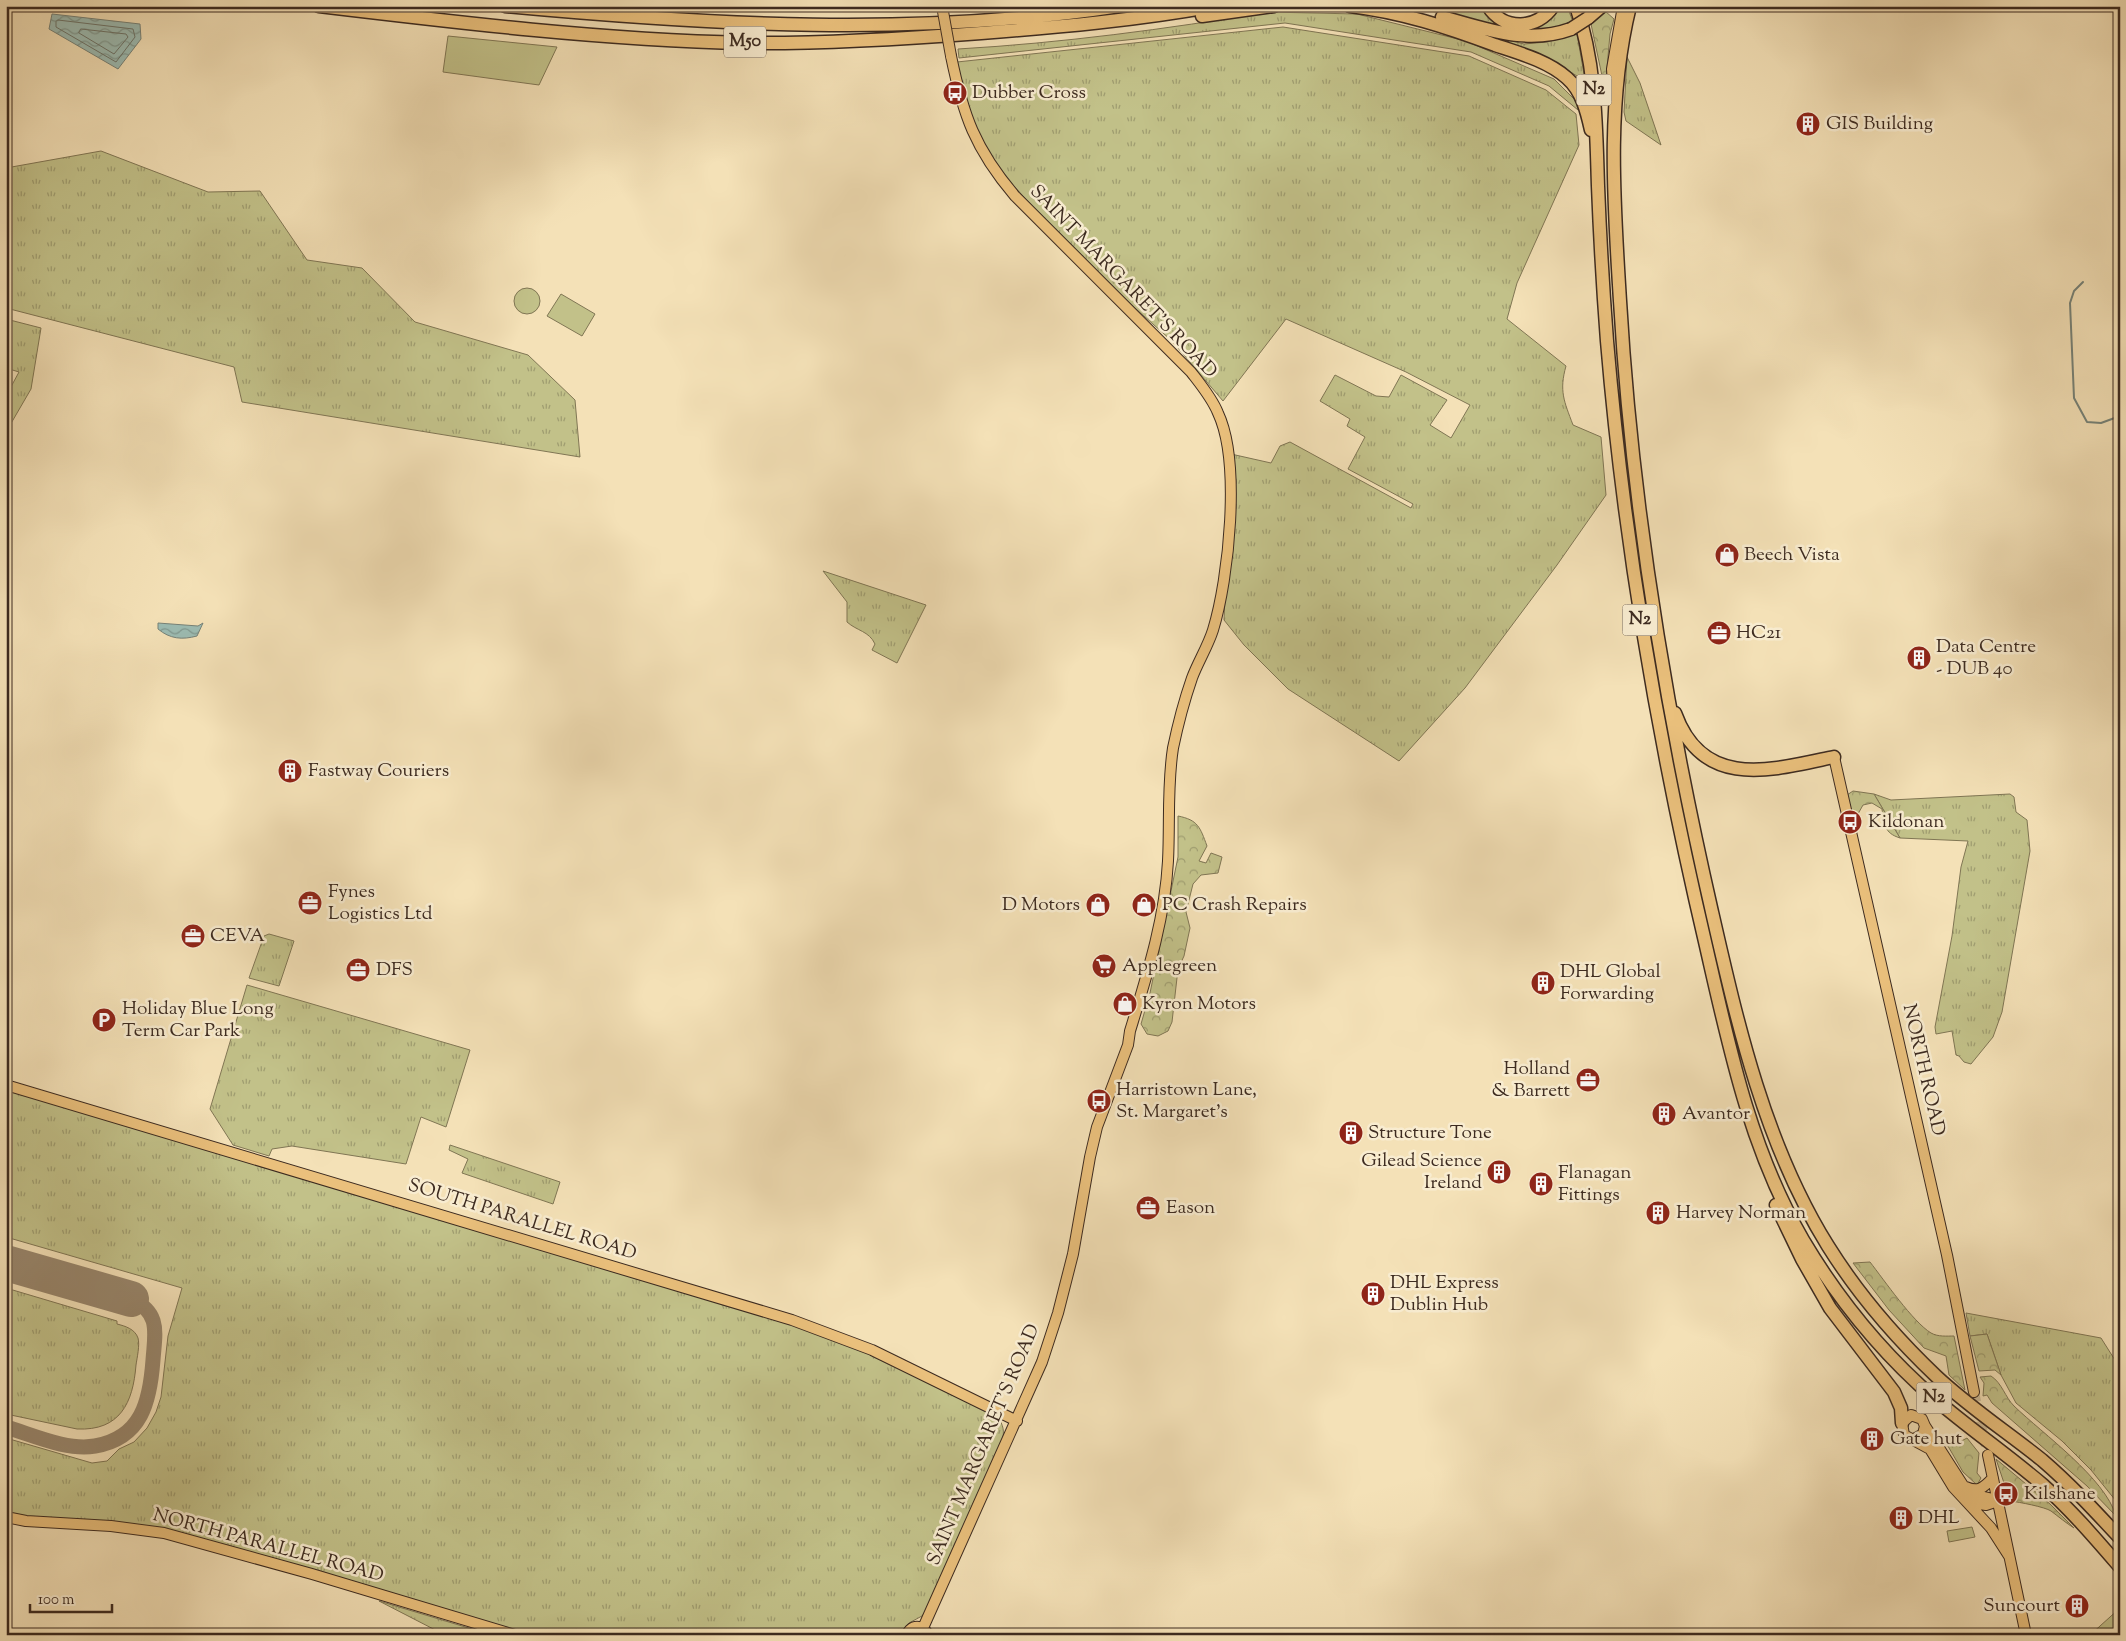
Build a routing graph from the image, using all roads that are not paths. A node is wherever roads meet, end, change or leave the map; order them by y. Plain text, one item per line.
1 (319, 6) edge
2 (505, 6) edge
3 (942, 6) edge
4 (1097, 6) edge
5 (1120, 6) edge
6 (1214, 6) edge
7 (1274, 6) edge
8 (1350, 6) edge
9 (1390, 6) edge
10 (1488, 6) edge
11 (1553, 6) edge
12 (1576, 6) edge
13 (1602, 6) edge
14 (1623, 6) edge
15 (1630, 6) edge
16 (1058, 14) junction
17 (1088, 25) junction
18 (1613, 112) junction
19 (1600, 237) junction
20 (1656, 630) junction
21 (1834, 757) joint
22 (1705, 943) junction
23 (6, 1085) edge
24 (1974, 1392) tunnel mouth
25 (1017, 1420) junction
26 (1902, 1423) junction
27 (1925, 1426) junction
28 (1914, 1439) junction
29 (1988, 1455) tunnel mouth
30 (1993, 1478) junction
31 (1961, 1484) junction
32 (1967, 1501) junction
33 (1998, 1501) junction
34 (6, 1517) edge
35 (2120, 1538) edge
36 (2009, 1556) junction
37 (2120, 1567) edge
38 (926, 1631) edge
39 (515, 1635) edge
40 (907, 1635) edge
41 (2026, 1635) edge

1 - 17 highway, M50
2 - 16 highway, M50
3 - 25 main road, SAINT MARGARET'S ROAD, bridge
4 - 16 highway
5 - 16 highway, M50
6 - 17 highway, M50
7 - 17 highway
8 - 19 highway
9 - 13 highway, bridge
10 - 11 highway
12 - 19 highway, N2
14 - 18 main road
15 - 18 highway
18 - 20 highway, N2
19 - 22 highway, N2
20 - 21 highway
20 - 35 highway, N2
21 - 24 main road, NORTH ROAD
22 - 26 highway
22 - 37 highway, N2
23 - 25 main road, SOUTH PARALLEL ROAD
25 - 38 main road, SAINT MARGARET'S ROAD
26 - 27 main road
26 - 28 main road
27 - 28 main road
27 - 31 main road
28 - 32 main road
29 - 30 main road
30 - 31 main road
30 - 33 main road
31 - 33 main road
32 - 33 main road
32 - 36 main road
33 - 36 main road
34 - 39 main road, NORTH PARALLEL ROAD
36 - 41 main road
38 - 40 main road

